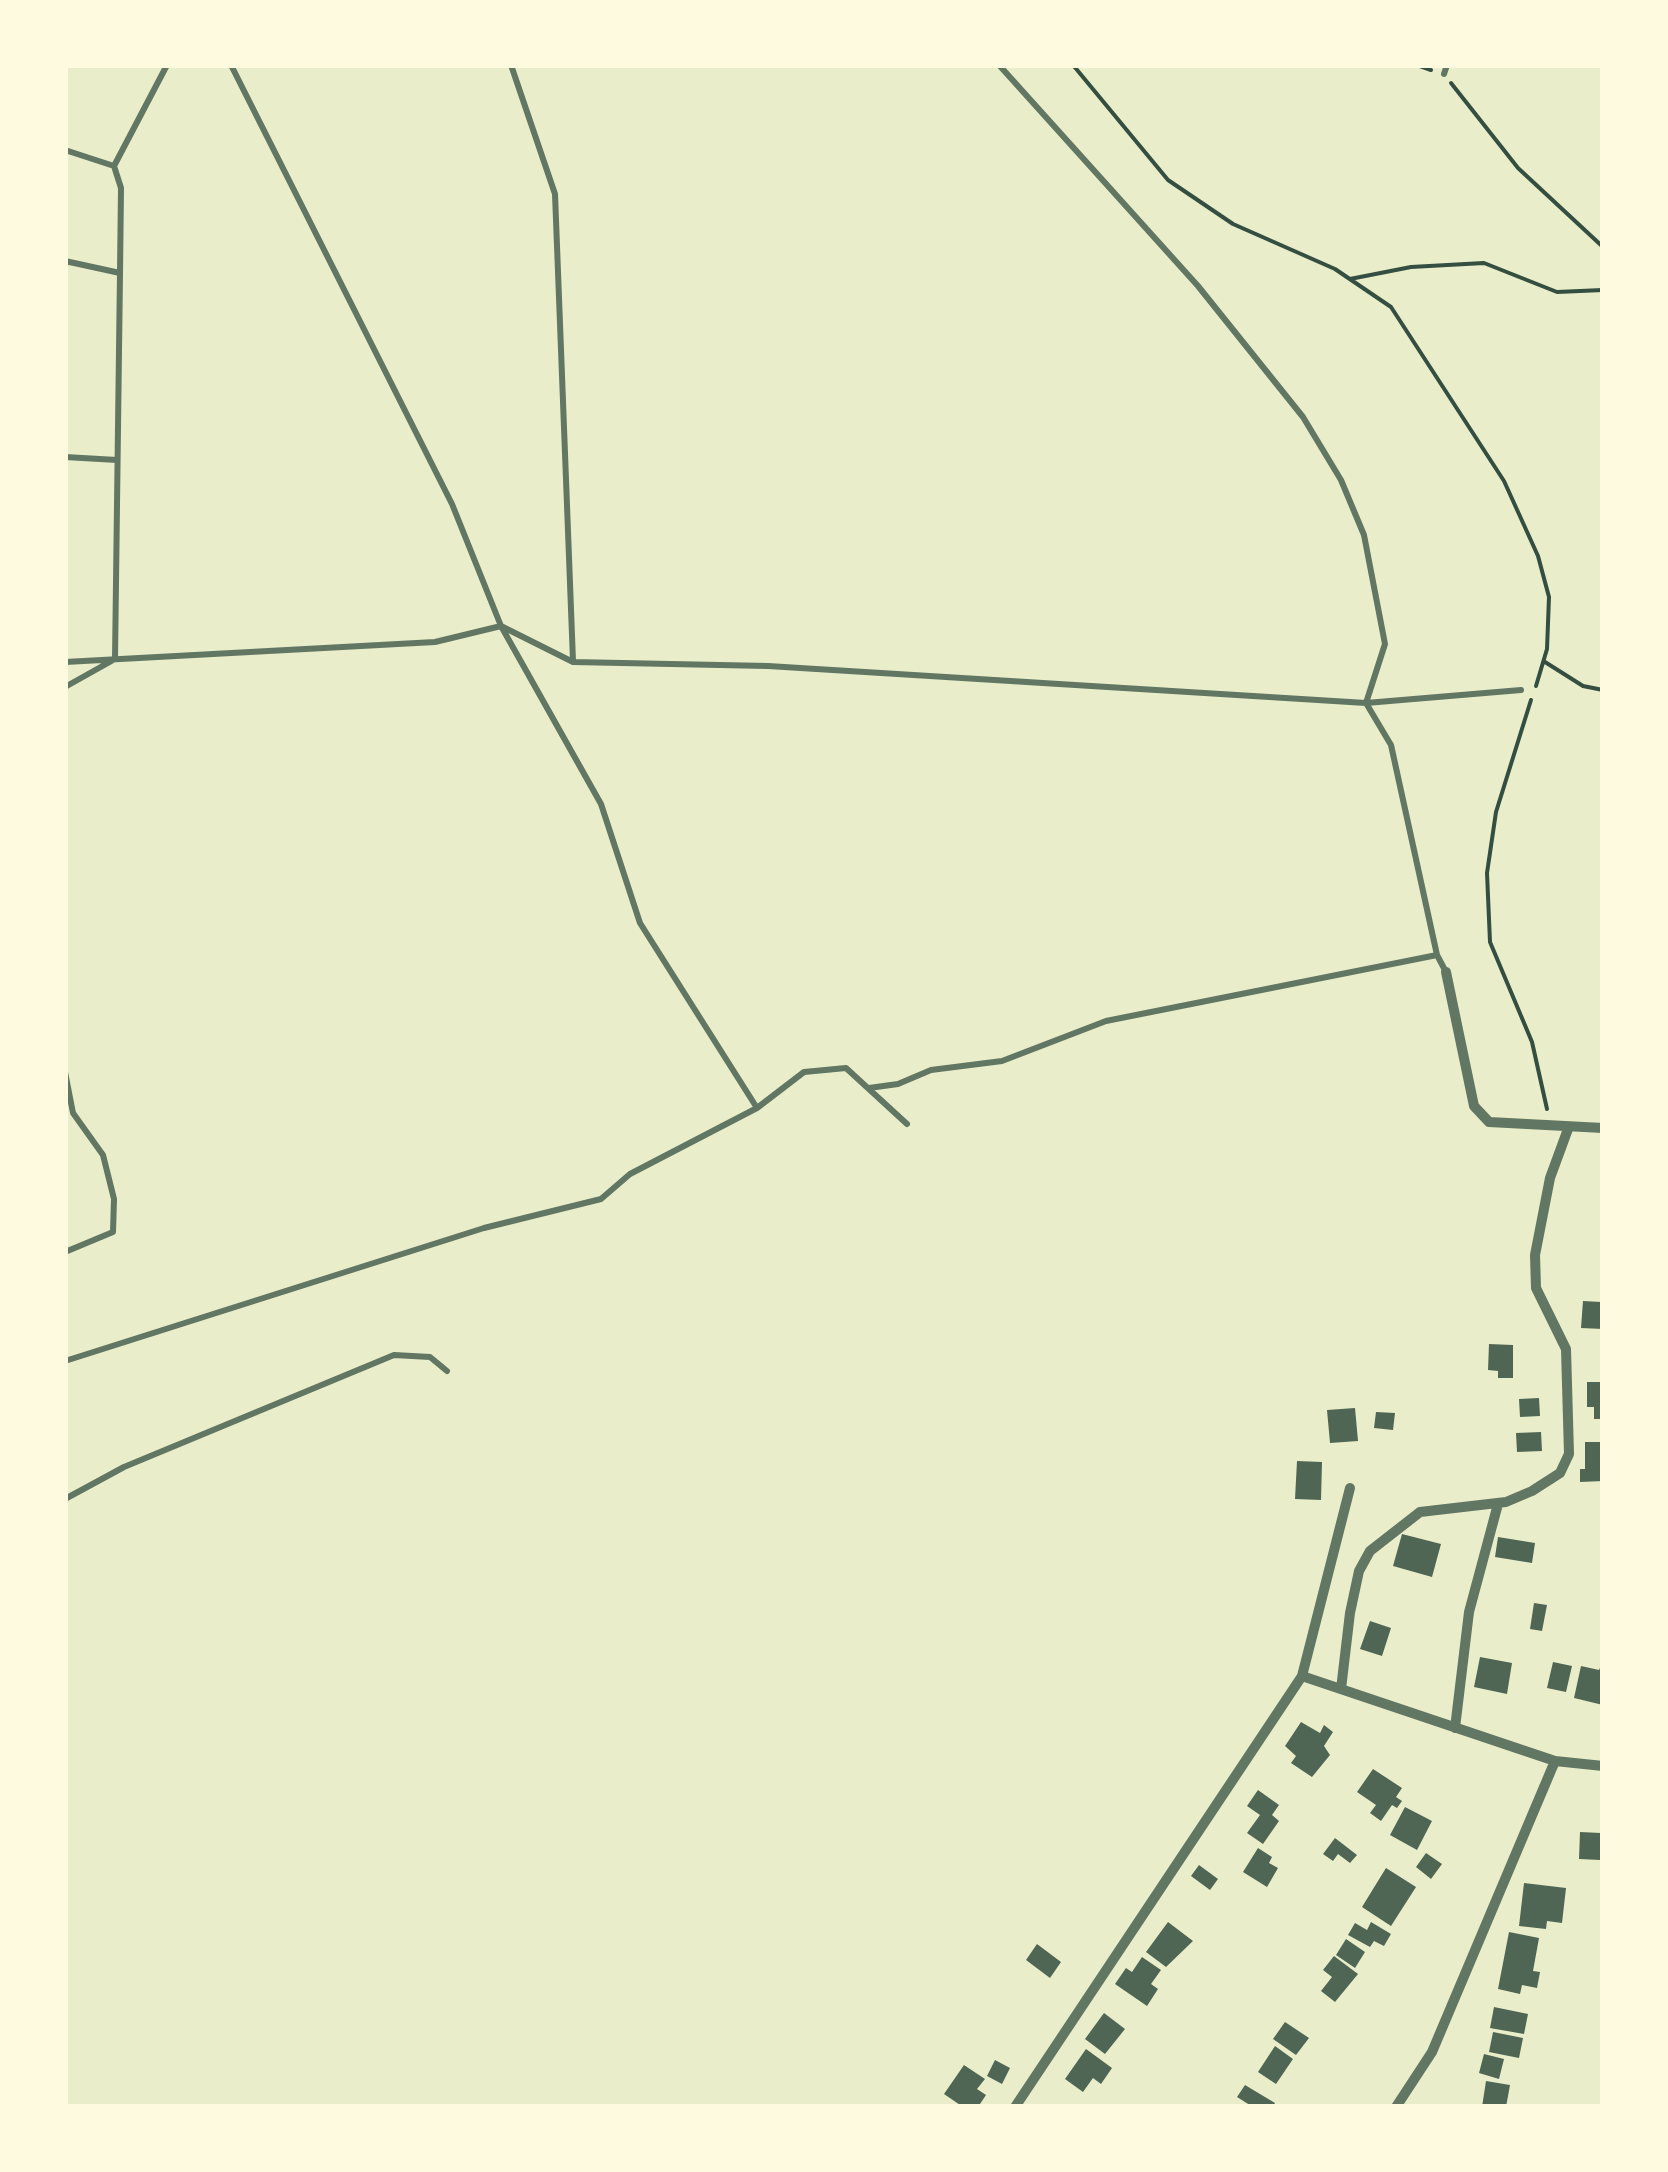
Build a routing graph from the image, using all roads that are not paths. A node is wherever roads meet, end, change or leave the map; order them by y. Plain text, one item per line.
1 (167, 65) edge
2 (232, 65) edge
3 (511, 65) edge
4 (998, 65) edge
5 (1447, 65) edge
6 (1444, 74) road end
7 (65, 150) edge
8 (114, 166) junction
9 (65, 261) edge
10 (120, 273) junction
11 (65, 457) edge
12 (117, 460) junction
13 (501, 626) junction
14 (114, 659) junction
15 (65, 662) edge
16 (572, 662) junction
17 (65, 688) edge
18 (1521, 690) dead end
19 (1366, 703) junction
20 (1438, 955) junction
21 (1446, 972) joint
22 (65, 1072) edge
23 (868, 1088) junction
24 (757, 1108) junction
25 (907, 1124) dead end
26 (1568, 1128) junction
27 (1603, 1128) edge
28 (65, 1252) edge
29 (65, 1361) edge
30 (447, 1371) dead end
31 (1350, 1488) dead end
32 (65, 1498) edge
33 (1498, 1504) junction
34 (1302, 1676) junction
35 (1341, 1689) junction
36 (1454, 1728) junction
37 (1555, 1760) junction
38 (1603, 1766) edge
39 (1015, 2107) edge
40 (1396, 2107) edge

1 - 8 lane
2 - 13 lane
3 - 16 lane
4 - 19 lane
5 - 6 lane
7 - 8 lane
8 - 10 lane
9 - 10 lane
10 - 12 lane
11 - 12 lane
12 - 14 lane
13 - 14 lane
13 - 16 lane
13 - 24 lane
14 - 15 lane
14 - 17 lane
16 - 19 lane
18 - 19 lane
19 - 20 lane
20 - 21 lane
20 - 23 lane
21 - 26 street
22 - 28 lane
23 - 24 lane
23 - 25 lane
24 - 29 lane
26 - 27 street
26 - 33 street
30 - 32 lane
31 - 34 street
33 - 35 street
33 - 36 street
34 - 35 street
34 - 39 street
35 - 36 street
36 - 37 street
37 - 38 street
37 - 40 street

